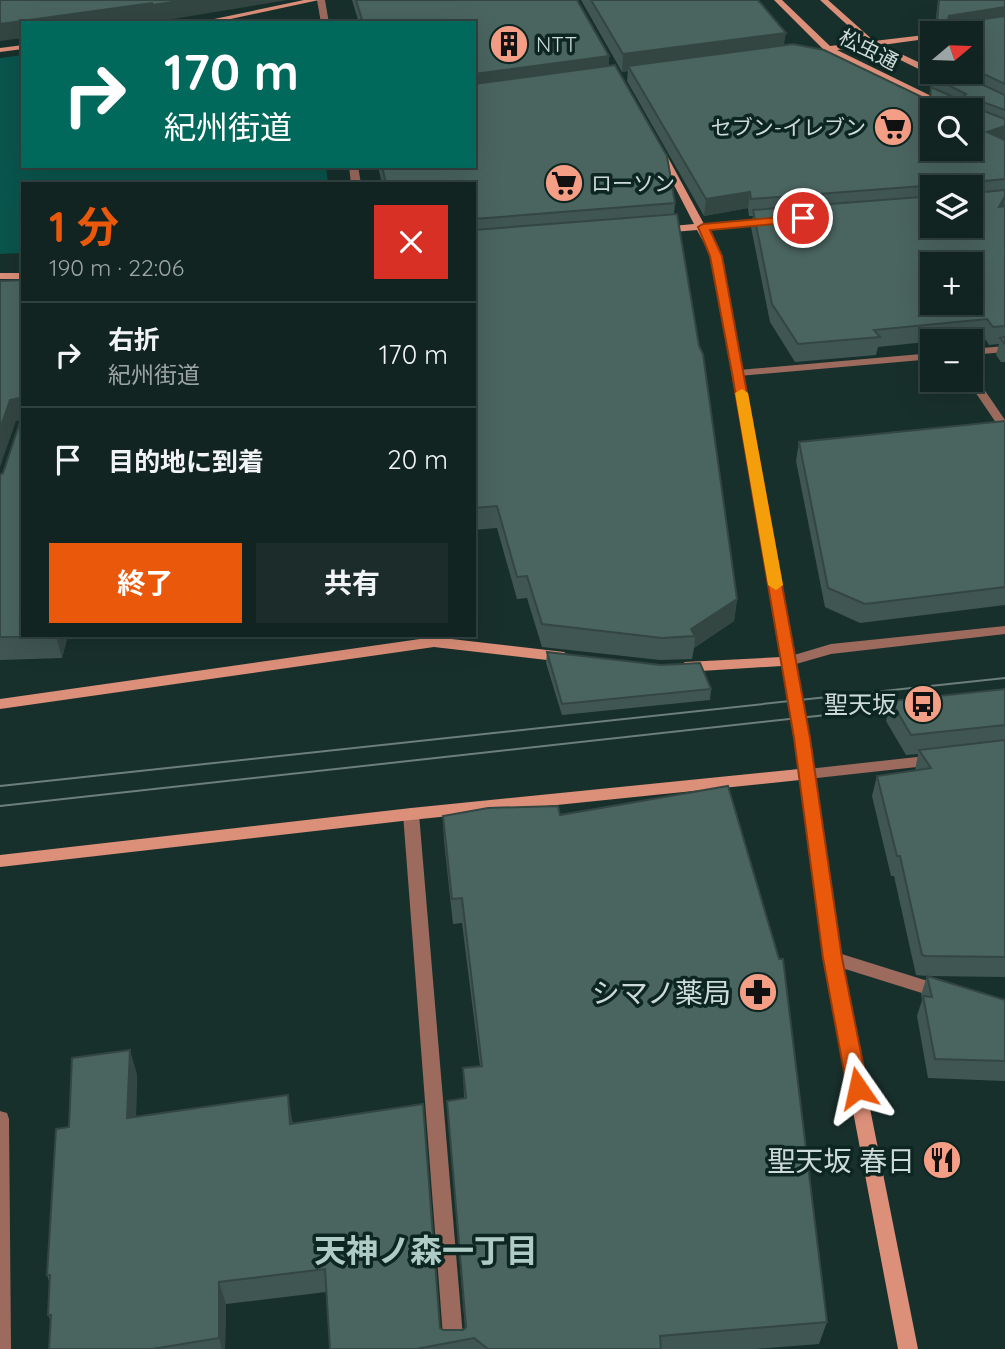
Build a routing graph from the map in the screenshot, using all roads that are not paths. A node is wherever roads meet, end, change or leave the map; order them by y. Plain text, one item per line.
1 (315, 0) edge
2 (321, 0) edge
3 (778, 0) edge
4 (824, 0) edge
5 (209, 21) edge
6 (326, 21) edge
7 (920, 37) edge
8 (872, 43) junction
9 (21, 47) edge
10 (828, 49) junction
11 (0, 50) edge
12 (816, 50) edge
13 (920, 66) edge
14 (931, 98) edge
15 (652, 137) edge
16 (777, 220) edge
17 (703, 227) junction
18 (650, 231) edge
19 (0, 276) edge
20 (21, 276) edge
21 (1005, 349) edge
22 (983, 351) edge
23 (920, 357) edge
24 (738, 373) junction
25 (981, 392) edge
26 (1005, 428) edge
27 (1005, 630) edge
28 (434, 638) edge
29 (581, 659) edge
30 (789, 661) junction
31 (672, 668) edge
32 (0, 704) edge
33 (952, 758) edge
34 (808, 774) junction
35 (411, 814) junction
36 (0, 861) edge
37 (832, 958) junction
38 (952, 995) edge
39 (0, 1119) edge
40 (1, 1349) edge
41 (454, 1349) edge
42 (908, 1349) edge

1 - 5 street
2 - 6 street
3 - 10 street, 松虫通
4 - 8 street, 松虫通
7 - 8 street
8 - 10 street
8 - 13 street, 松虫通
9 - 11 street
10 - 12 street
10 - 14 street, 松虫通
15 - 17 street
16 - 17 street
17 - 18 street
17 - 24 street
19 - 20 street
21 - 22 street
23 - 24 street
24 - 30 street
25 - 26 street
27 - 30 street
28 - 29 street
28 - 32 street
30 - 31 street
30 - 34 street
33 - 34 street
34 - 35 street
34 - 37 street
35 - 36 street
35 - 41 street
37 - 38 street
37 - 42 street
39 - 40 street

